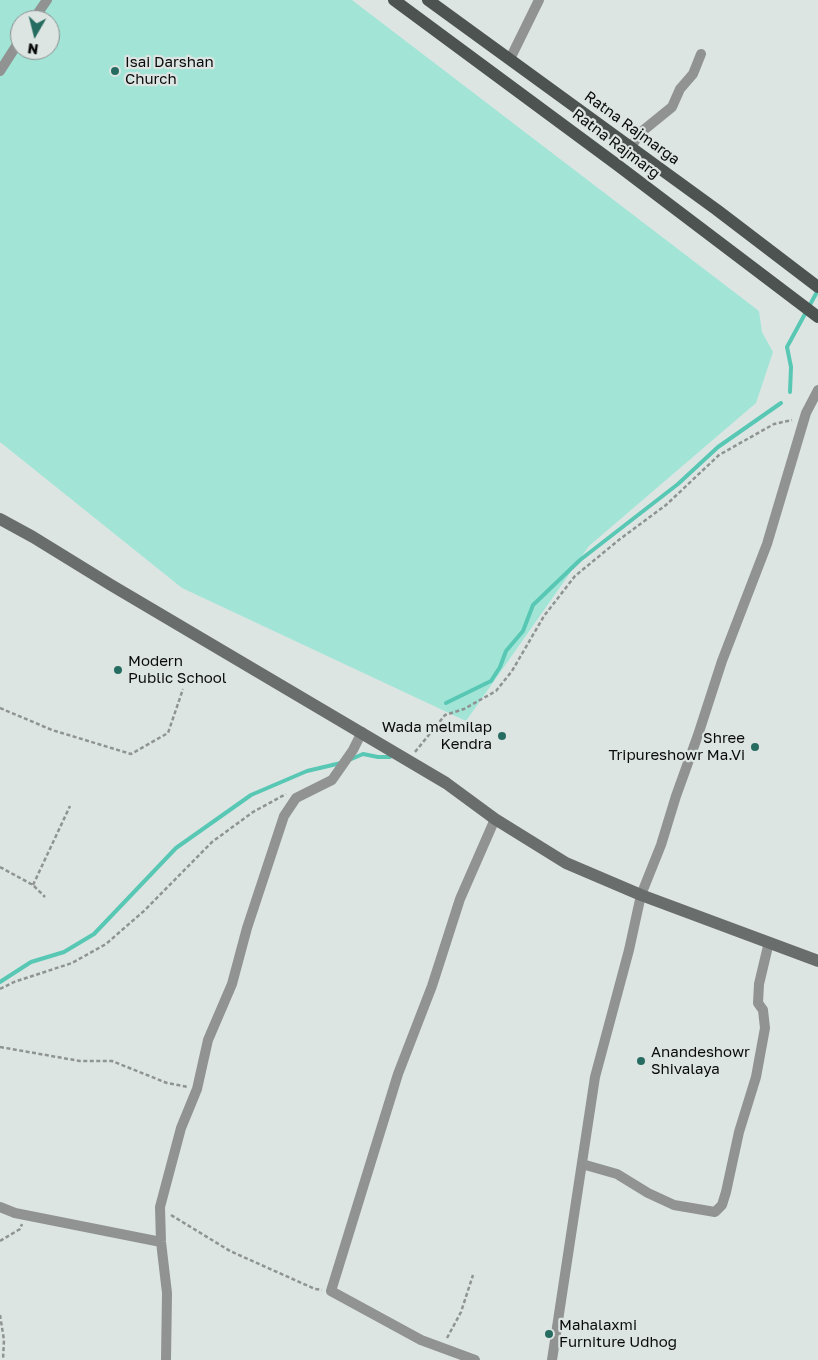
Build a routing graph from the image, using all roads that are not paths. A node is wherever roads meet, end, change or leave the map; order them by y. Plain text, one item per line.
1 (394, 0) edge
2 (428, 0) edge
3 (539, 0) edge
4 (701, 54) dead end
5 (10, 56) edge
6 (510, 60) junction
7 (0, 71) edge
8 (630, 147) junction
9 (816, 286) edge
10 (818, 317) edge
11 (818, 390) edge
12 (0, 519) edge
13 (362, 732) junction
14 (495, 820) junction
15 (642, 895) junction
16 (769, 942) junction
17 (818, 961) edge
18 (582, 1164) junction
19 (0, 1207) edge
20 (161, 1242) junction
21 (166, 1360) edge
22 (476, 1360) edge
23 (552, 1360) edge

1 - 10 main road, Ratna Rajmarg
2 - 6 main road, Ratna Rajmarga
3 - 6 street
4 - 8 street
5 - 7 street
6 - 8 main road, Ratna Rajmarga
8 - 9 main road, Ratna Rajmarga
11 - 15 street
12 - 13 main road
13 - 14 main road
13 - 20 street
14 - 15 main road
14 - 22 street
15 - 16 main road
15 - 18 street
16 - 17 main road
16 - 18 street
18 - 23 street
19 - 20 street
20 - 21 street

